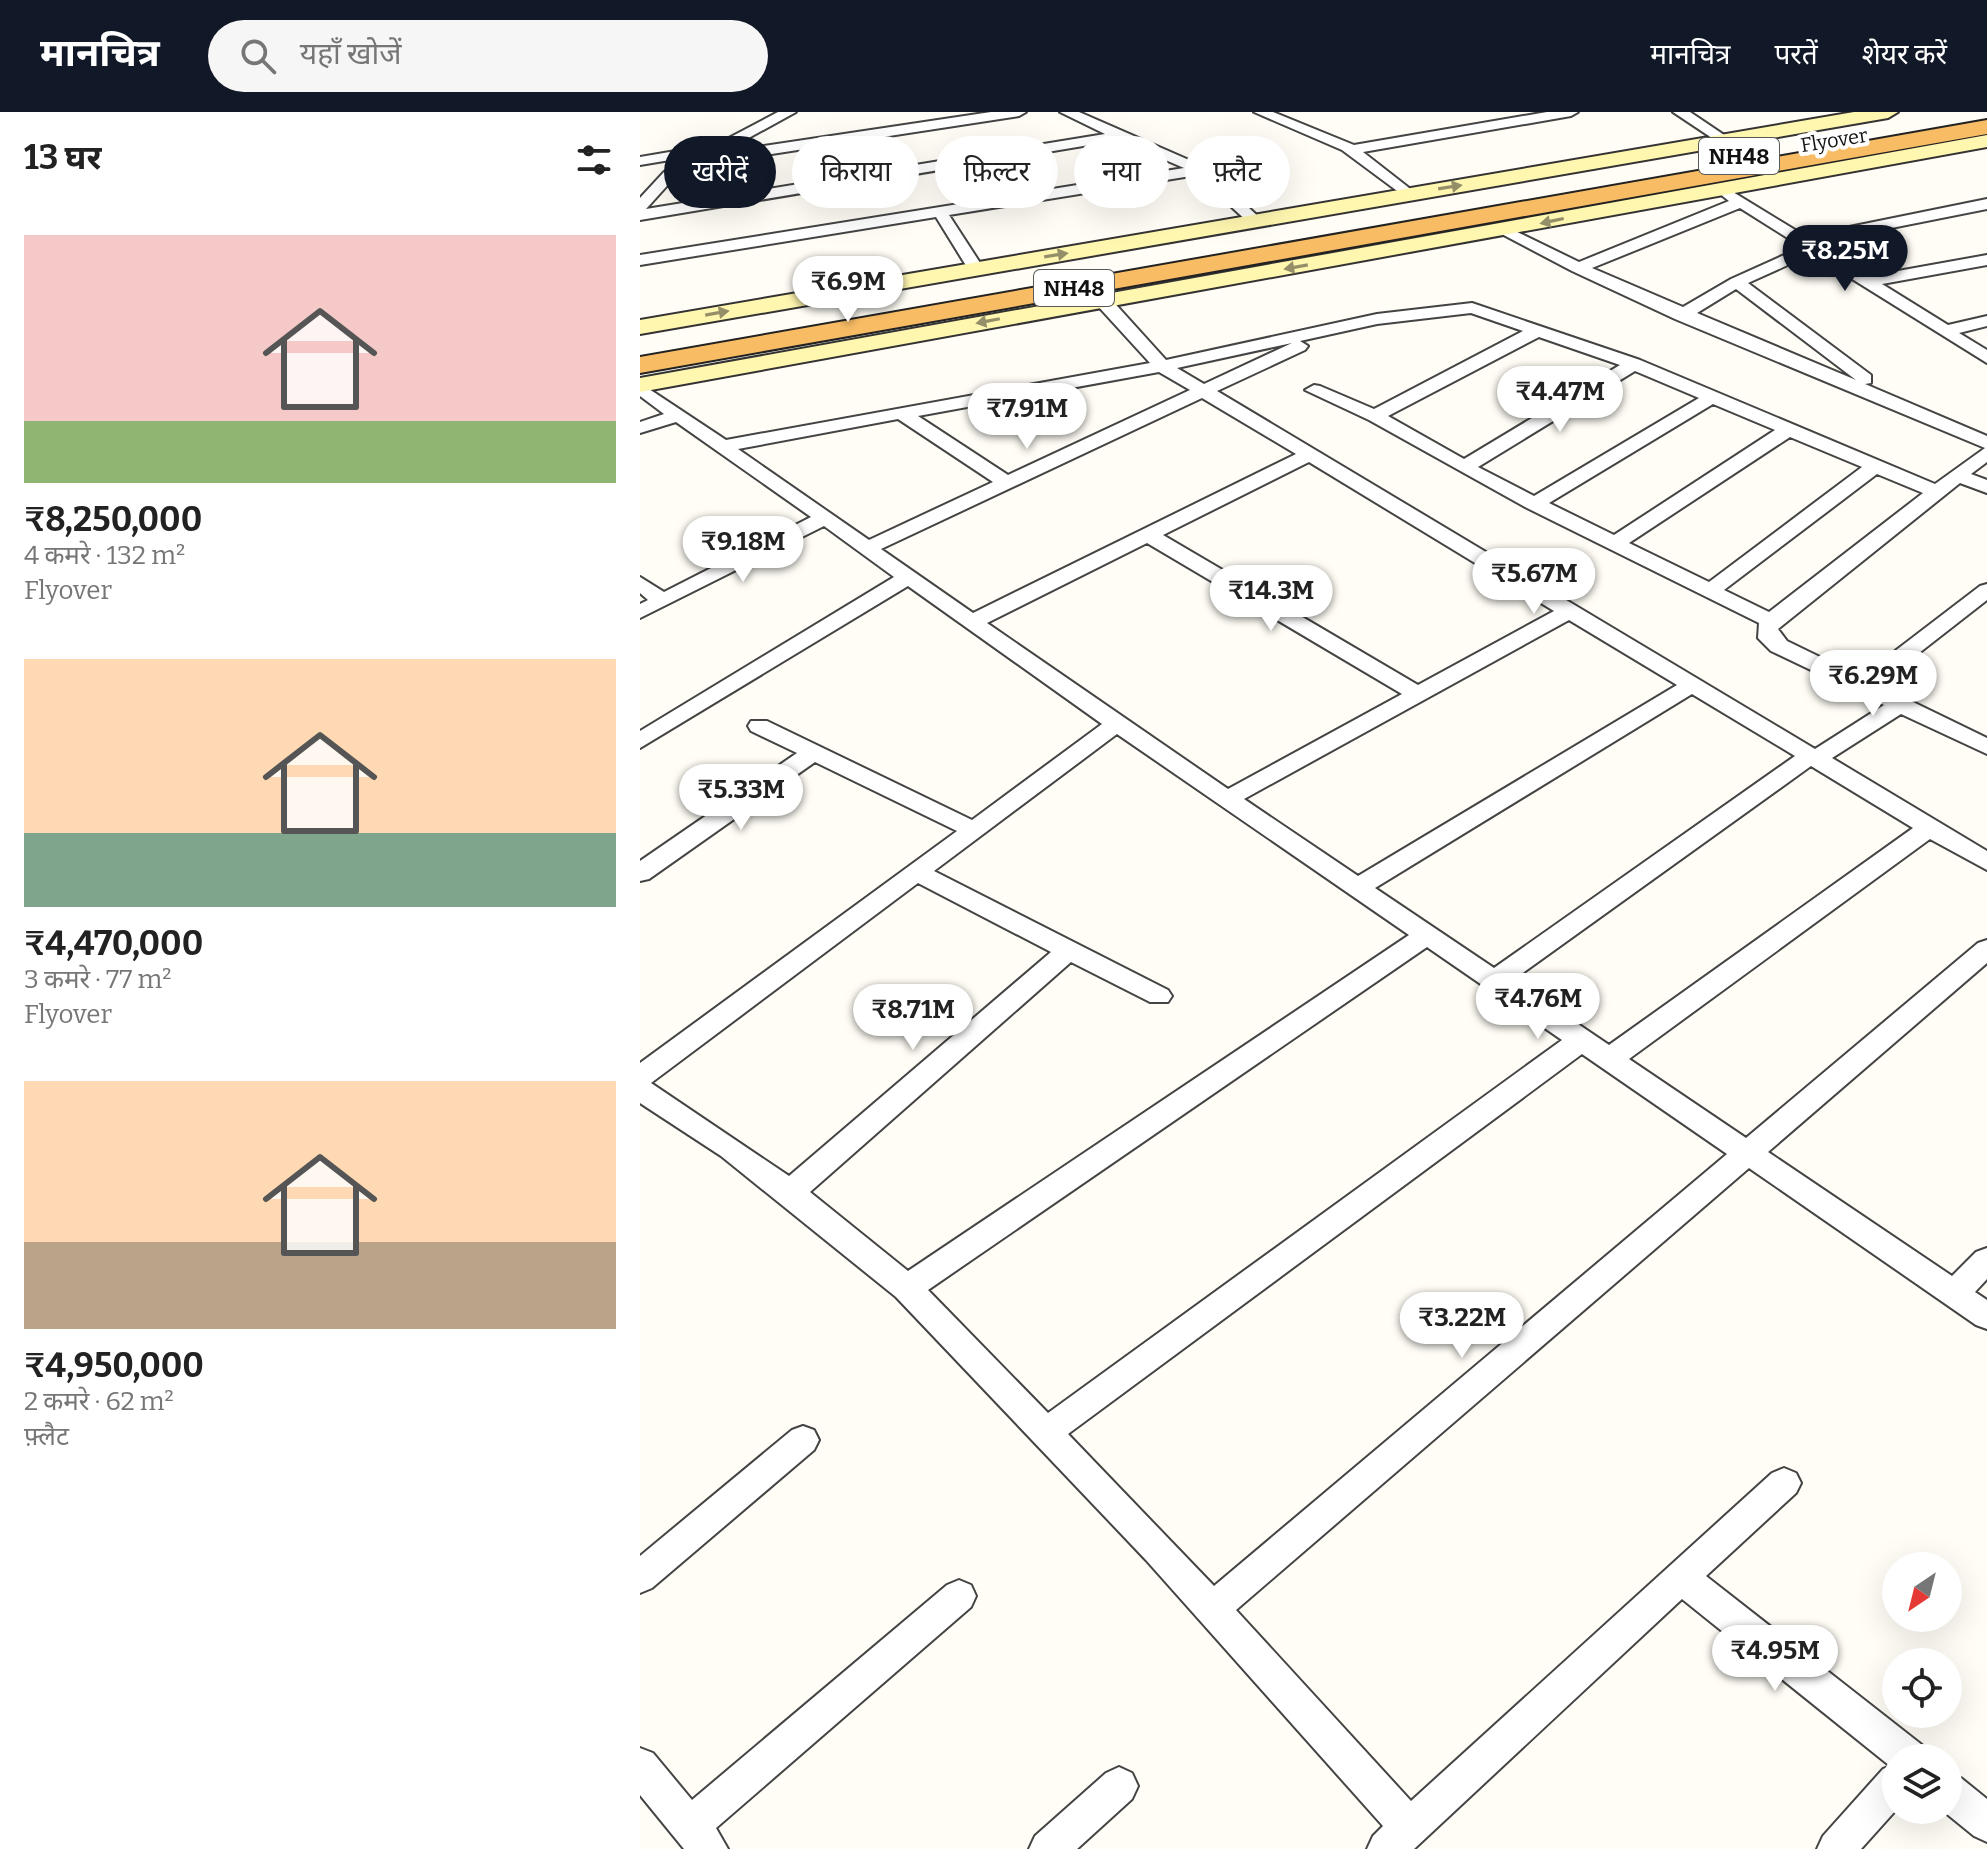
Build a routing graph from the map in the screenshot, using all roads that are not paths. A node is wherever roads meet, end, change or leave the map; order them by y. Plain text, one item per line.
1 (789, 112) edge
2 (1019, 112) edge
3 (1067, 112) edge
4 (1283, 112) edge
5 (1571, 112) edge
6 (1680, 112) edge
7 (1888, 112) edge
8 (1264, 113) edge
9 (1987, 115) edge
10 (1987, 127) edge
11 (1123, 135) junction
12 (742, 136) edge
13 (919, 136) edge
14 (1723, 139) junction
15 (1987, 141) edge
16 (1351, 150) junction
17 (664, 157) edge
18 (640, 161) edge
19 (1185, 163) edge
20 (919, 169) edge
21 (1185, 172) edge
22 (664, 181) edge
23 (1719, 187) junction
24 (792, 190) edge
25 (1408, 194) junction
26 (1741, 202) junction
27 (1987, 204) edge
28 (640, 207) edge
29 (1241, 208) edge
30 (940, 212) junction
31 (1501, 214) junction
32 (640, 215) edge
33 (1255, 221) junction
34 (1808, 245) junction
35 (640, 260) edge
36 (1987, 260) edge
37 (1578, 268) junction
38 (976, 269) junction
39 (1737, 282) junction
40 (1866, 282) junction
41 (1103, 301) junction
42 (1681, 315) junction
43 (1987, 321) edge
44 (640, 327) edge
45 (1335, 328) junction
46 (1537, 331) junction
47 (1945, 331) junction
48 (640, 350) edge
49 (1987, 358) edge
50 (1634, 364) junction
51 (640, 365) edge
52 (1162, 366) junction
53 (640, 386) edge
54 (1314, 390) dead end
55 (1205, 392) junction
56 (1714, 396) junction
57 (1890, 398) junction
58 (901, 413) junction
59 (678, 415) junction
60 (1375, 416) junction
61 (640, 428) edge
62 (1791, 428) junction
63 (1987, 443) edge
64 (722, 446) junction
65 (1987, 453) edge
66 (1309, 455) junction
67 (1877, 465) junction
68 (1464, 467) junction
69 (1958, 476) junction
70 (1007, 483) junction
71 (1987, 487) edge
72 (1937, 492) junction
73 (1534, 504) junction
74 (825, 518) junction
75 (1148, 535) junction
76 (1614, 544) junction
77 (867, 548) junction
78 (908, 577) junction
79 (640, 583) edge
80 (1987, 590) edge
81 (1710, 591) junction
82 (661, 600) junction
83 (1569, 611) junction
84 (640, 612) edge
85 (1771, 621) junction
86 (972, 622) junction
87 (1692, 685) junction
88 (1862, 687) junction
89 (1416, 693) junction
90 (1900, 705) junction
91 (1117, 724) junction
92 (759, 726) dead end
93 (1982, 738) edge
94 (640, 741) edge
95 (814, 752) junction
96 (1812, 757) junction
97 (1227, 799) junction
98 (1929, 828) junction
99 (974, 830) junction
100 (1987, 862) edge
101 (916, 872) junction
102 (640, 873) edge
103 (1357, 888) junction
104 (1427, 935) junction
105 (1987, 949) edge
106 (1069, 950) junction
107 (1494, 981) junction
108 (1159, 996) dead end
109 (1582, 1040) junction
110 (1609, 1059) junction
111 (640, 1077) edge
112 (640, 1090) edge
113 (1748, 1154) junction
114 (790, 1192) junction
115 (1987, 1260) edge
116 (907, 1288) junction
117 (1954, 1294) junction
118 (1987, 1316) edge
119 (1045, 1433) junction
120 (803, 1440) dead end
121 (1784, 1483) dead end
122 (640, 1577) edge
123 (1682, 1578) junction
124 (959, 1596) dead end
125 (1213, 1608) junction
126 (1891, 1744) edge
127 (640, 1766) edge
128 (1119, 1786) dead end
129 (1882, 1798) edge
130 (1962, 1802) edge
131 (1987, 1823) edge
132 (700, 1838) edge
133 (1397, 1838) edge
134 (1048, 1849) edge
135 (1836, 1849) edge

1 - 12 street
2 - 13 street
3 - 11 street
4 - 8 street
5 - 16 street
6 - 14 street
7 - 14 main road
8 - 16 street
9 - 31 highway, Flyover / NH48
10 - 31 highway, Flyover / NH48
11 - 19 street
11 - 20 street
25 -> 14 main road
15 - 23 main road
16 - 25 street
17 - 18 street
21 - 30 street
22 - 28 street
23 - 26 street
23 -> 31 main road
24 - 32 street
25 - 33 main road
26 - 34 street
26 - 37 street
27 - 34 street
29 - 33 street
30 - 35 street
30 - 38 street
31 - 37 street
31 -> 41 main road
31 - 48 highway, NH48
31 - 51 highway, NH48
38 -> 33 main road
34 - 39 street
34 - 40 street
36 - 40 street
37 - 42 street
44 -> 38 main road
39 - 42 street
39 - 57 street
40 - 47 street
41 - 52 street
41 -> 53 main road
42 - 57 street
43 - 47 street
45 - 46 street
45 - 52 street
45 - 55 street
46 - 50 street
46 - 60 street
47 - 49 street
50 - 56 street
50 - 68 street
52 - 55 street
52 - 58 street
53 - 59 street
54 - 60 street
55 - 66 street
55 - 70 street
56 - 62 street
56 - 73 street
57 - 63 street
58 - 64 street
58 - 70 street
59 - 61 street
59 - 64 street
60 - 68 street
62 - 67 street
62 - 76 street
64 - 74 street
65 - 69 street
66 - 75 street
66 - 83 street
67 - 72 street
67 - 81 street
68 - 73 street
69 - 71 street
69 - 72 street
70 - 77 street
72 - 85 street
73 - 76 street
74 - 77 street
74 - 82 street
75 - 86 street
75 - 89 street
76 - 81 street
77 - 78 street
78 - 86 street
78 - 94 street
79 - 82 street
80 - 88 street
81 - 85 street
82 - 84 street
83 - 87 street
83 - 89 street
85 - 88 street
86 - 91 street
87 - 96 street
87 - 103 street
88 - 90 street
89 - 97 street
90 - 93 street
90 - 96 street
91 - 97 street
91 - 99 street
92 - 95 street
95 - 99 street
95 - 102 street
96 - 98 street
96 - 107 street
97 - 103 street
98 - 100 street
98 - 110 street
99 - 101 street
101 - 106 street
101 - 111 street
103 - 104 street
104 - 107 street
104 - 116 street
105 - 113 street
106 - 108 street
106 - 114 street
107 - 109 street
109 - 110 street
109 - 119 street
110 - 113 street
112 - 114 street
113 - 117 street
113 - 125 street
114 - 116 street
115 - 117 street
116 - 119 street
117 - 118 street
119 - 125 street
120 - 122 street
121 - 123 street
123 - 126 street
123 - 133 street
124 - 132 street
125 - 133 street
127 - 132 street
128 - 134 street
129 - 135 street
130 - 131 street

